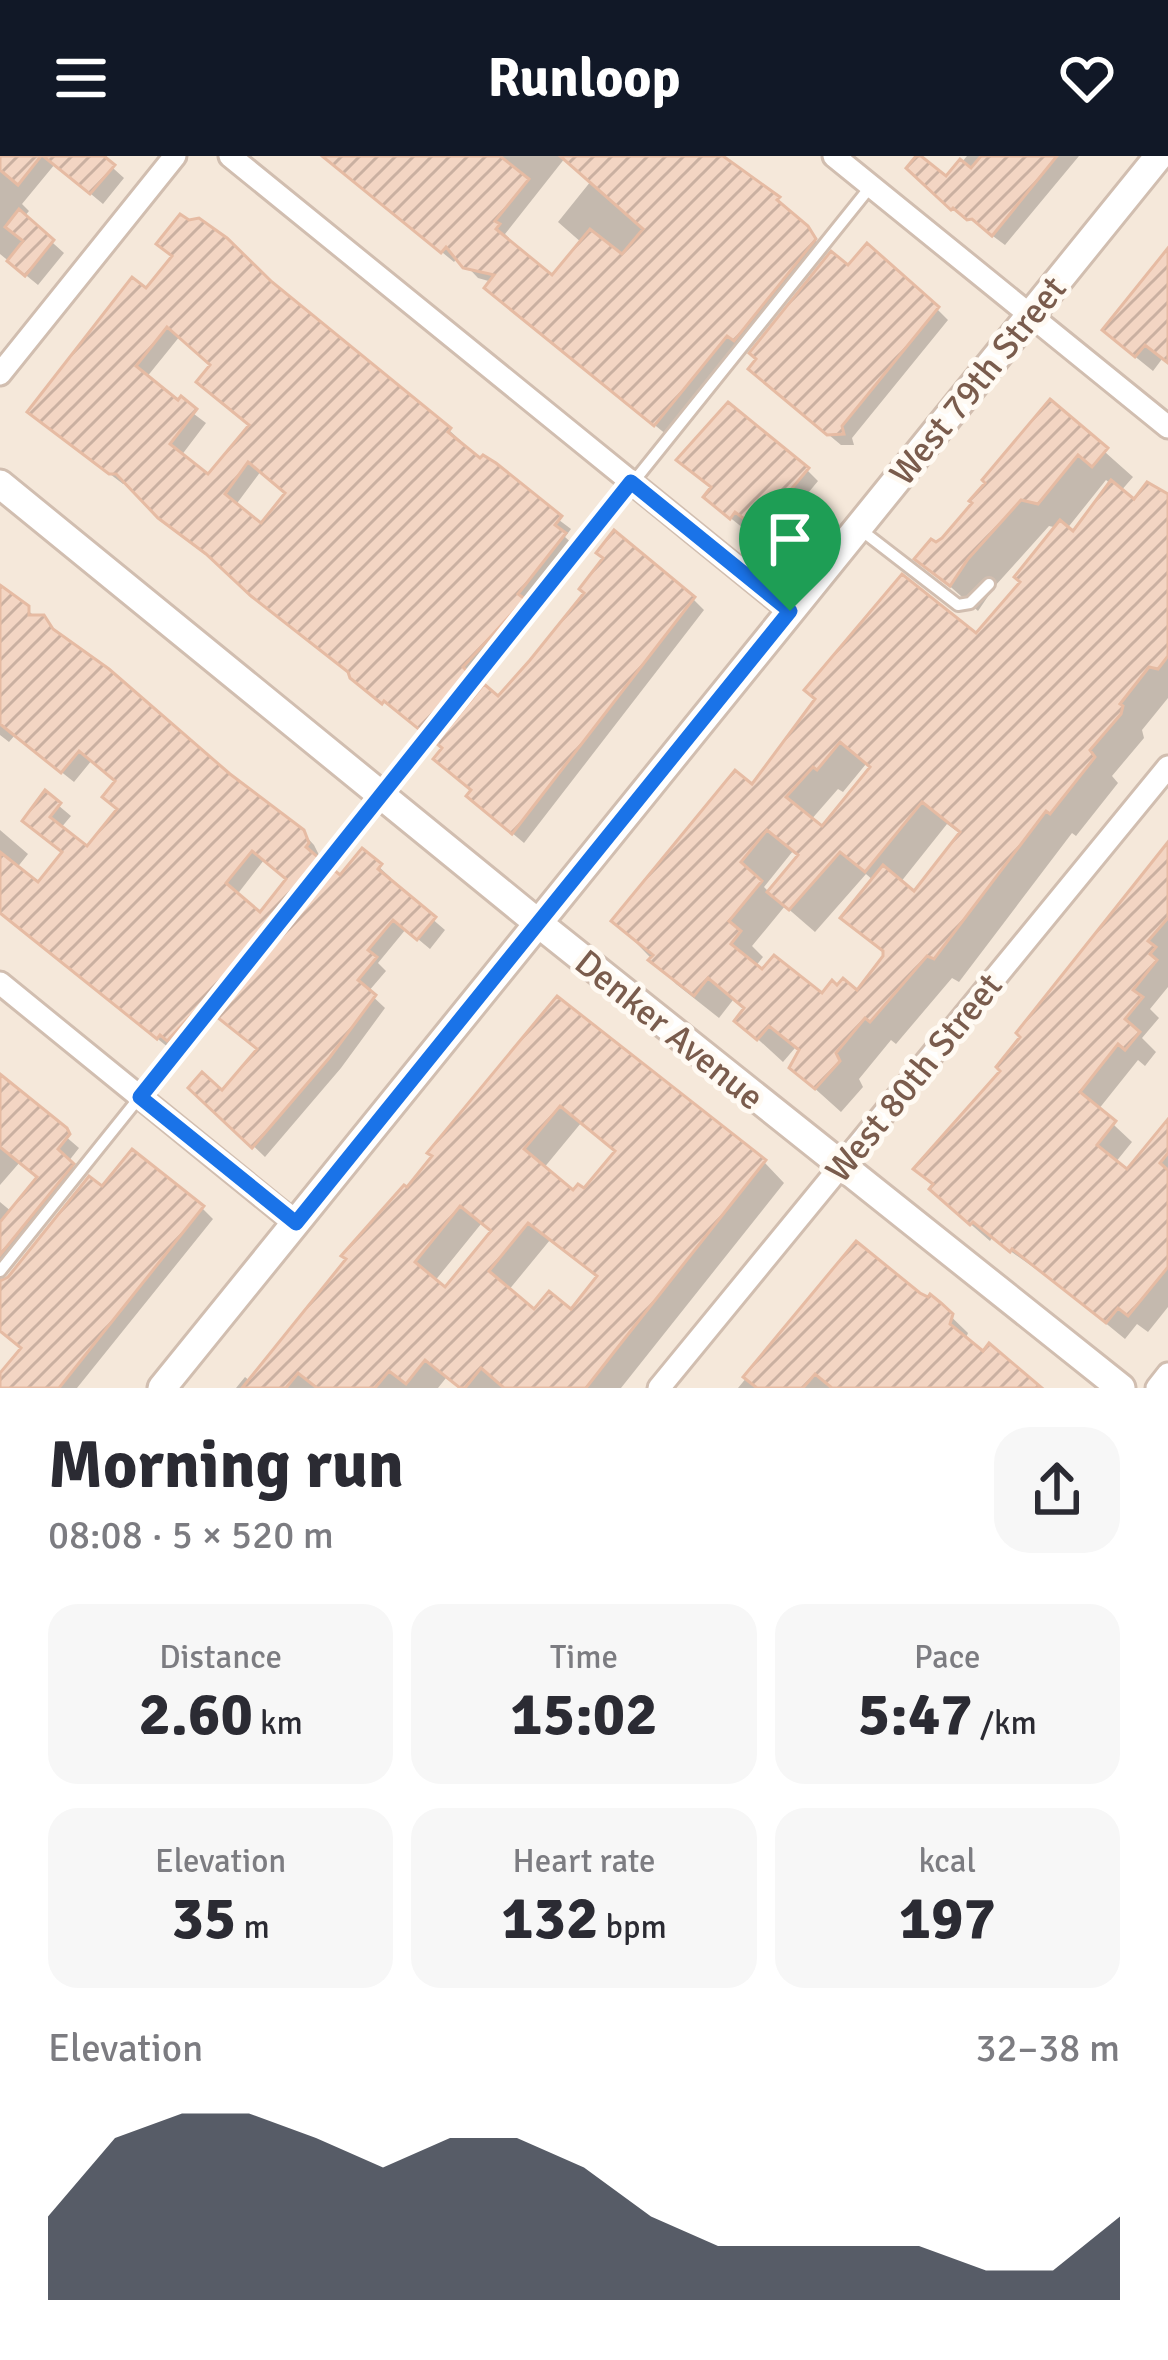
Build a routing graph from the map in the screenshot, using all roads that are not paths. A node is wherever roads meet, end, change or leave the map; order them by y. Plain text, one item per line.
1 (175, 156) edge
2 (230, 156) edge
3 (834, 156) edge
4 (1159, 156) edge
5 (871, 186) junction
6 (1030, 315) junction
7 (0, 374) edge
8 (1168, 428) edge
9 (631, 482) junction
10 (0, 484) edge
11 (858, 528) junction
12 (989, 584) dead end
13 (790, 611) junction
14 (1168, 767) edge
15 (382, 796) junction
16 (538, 923) junction
17 (0, 983) edge
18 (140, 1097) junction
19 (841, 1165) junction
20 (296, 1223) junction
21 (0, 1271) edge
22 (1168, 1374) edge
23 (162, 1388) edge
24 (659, 1388) edge
25 (1121, 1388) edge
26 (1156, 1388) edge

1 - 7 street
2 - 9 street
3 - 5 street
4 - 6 street, West 79th Street
5 - 6 street
5 - 9 lane
6 - 8 street
6 - 11 street, West 79th Street
9 - 13 street
9 - 15 lane
10 - 15 street, Denker Avenue
11 - 12 lane
11 - 13 street, West 79th Street
13 - 16 street, West 79th Street
14 - 19 street, West 80th Street
15 - 16 street, Denker Avenue
15 - 18 lane
16 - 19 street, Denker Avenue
16 - 20 street, West 79th Street
17 - 18 street
18 - 20 street
18 - 21 lane
19 - 24 street, West 80th Street
19 - 25 street, Denker Avenue
20 - 23 street, West 79th Street
22 - 26 street

